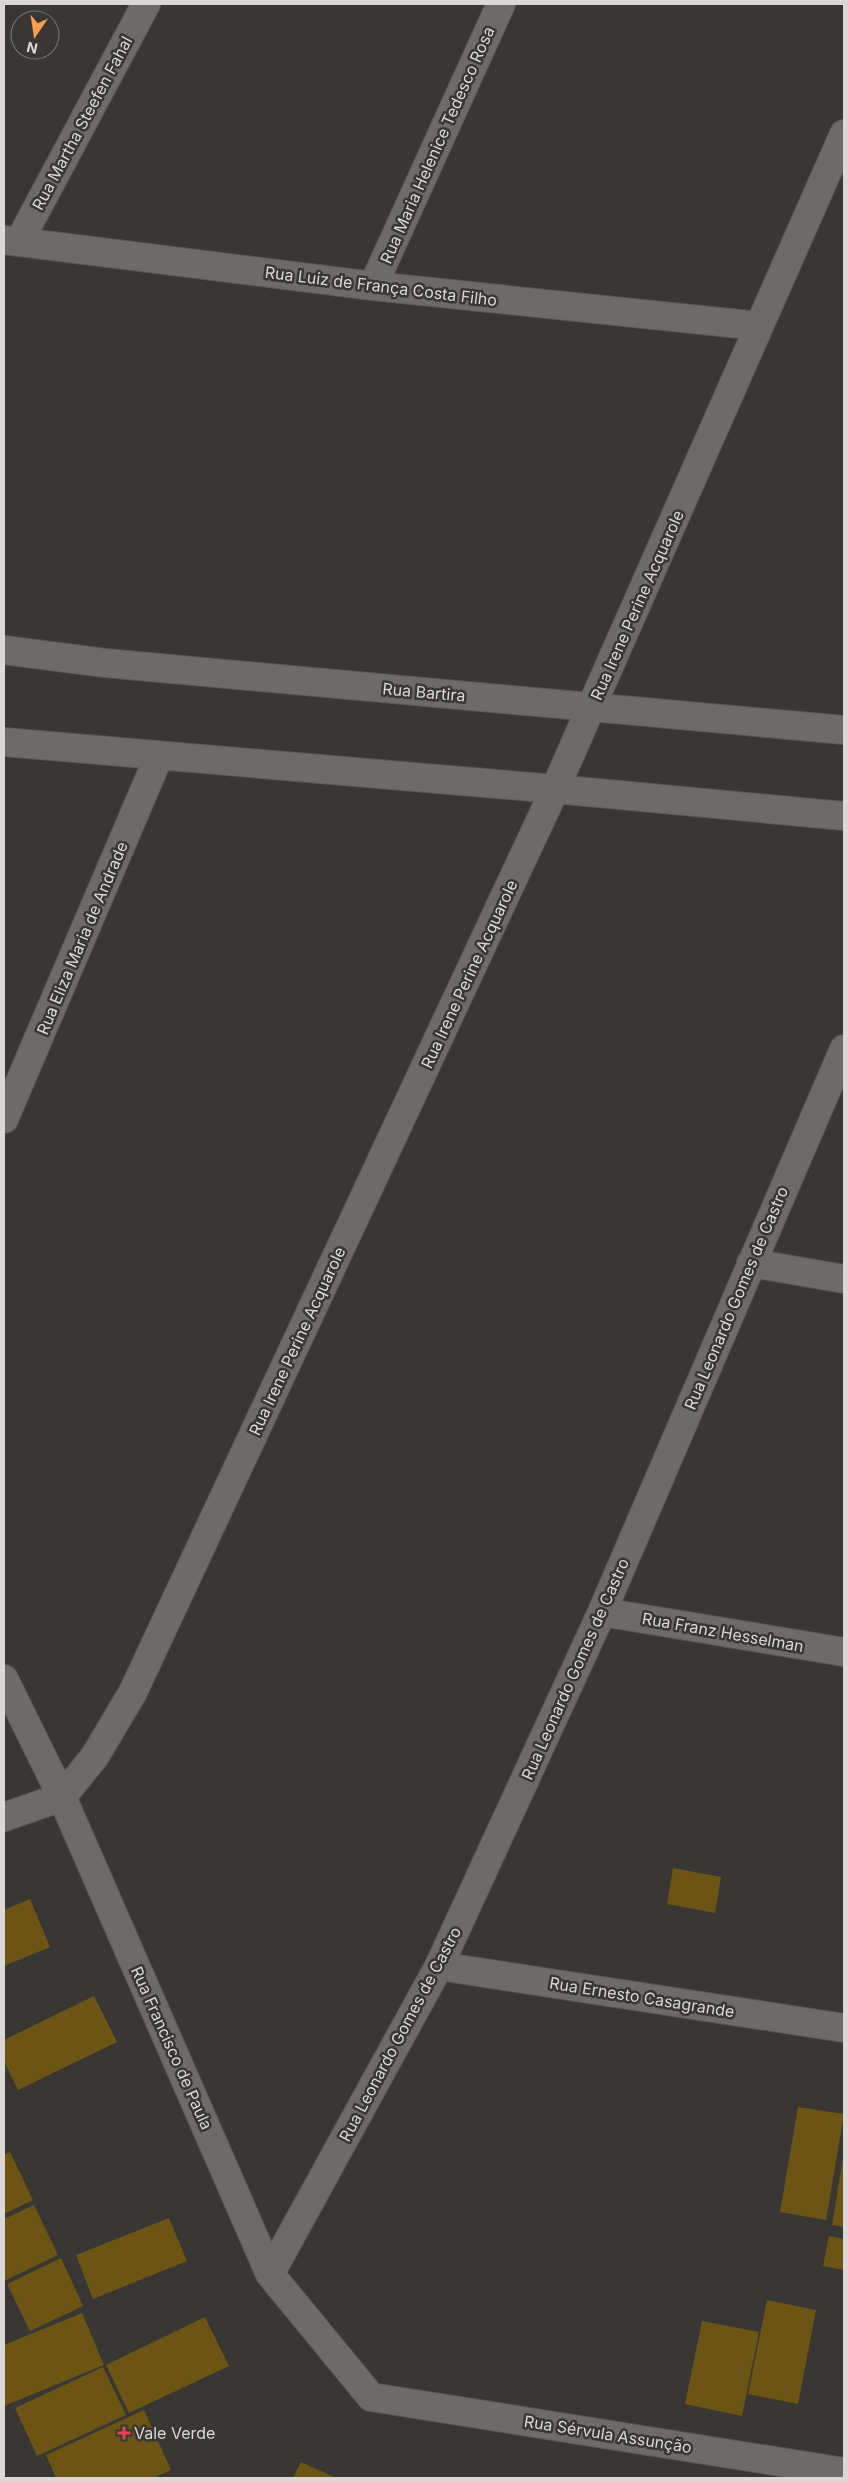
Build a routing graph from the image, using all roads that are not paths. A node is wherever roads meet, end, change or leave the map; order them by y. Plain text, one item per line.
1 (146, 4) edge
2 (501, 4) edge
3 (844, 134) edge
4 (11, 241) edge
5 (373, 286) junction
6 (760, 326) junction
7 (4, 650) edge
8 (592, 708) junction
9 (844, 730) edge
10 (4, 742) edge
11 (159, 756) junction
12 (555, 789) junction
13 (844, 816) edge
14 (844, 1049) edge
15 (4, 1119) edge
16 (751, 1263) junction
17 (844, 1279) edge
18 (602, 1612) junction
19 (844, 1652) edge
20 (4, 1679) edge
21 (62, 1797) junction
22 (4, 1817) edge
23 (439, 1966) junction
24 (844, 2028) edge
25 (270, 2274) junction
26 (371, 2397) joint
27 (844, 2472) edge

1 - 4 street, Rua Martha Steefen Fahal
2 - 5 street, Rua Maria Helenice Tedesco Rosa
3 - 6 street, Rua Irene Perine Acquarole
4 - 5 street, Rua Luiz de França Costa Filho
5 - 6 street, Rua Luiz de França Costa Filho
6 - 8 street, Rua Irene Perine Acquarole
7 - 8 street, Rua Bartira
8 - 9 street, Rua Bartira
8 - 12 street, Rua Irene Perine Acquarole
10 - 11 street
11 - 12 street
11 - 15 street, Rua Eliza Maria de Andrade
12 - 13 street
12 - 21 street, Rua Irene Perine Acquarole
14 - 16 street, Rua Leonardo Gomes de Castro
16 - 17 street
16 - 18 street, Rua Leonardo Gomes de Castro
18 - 19 street, Rua Franz Hesselman
18 - 23 street, Rua Leonardo Gomes de Castro
20 - 21 street, Rua Francisco de Paula
21 - 22 street
21 - 25 street, Rua Francisco de Paula
23 - 24 street, Rua Ernesto Casagrande
23 - 25 street, Rua Leonardo Gomes de Castro
25 - 26 street, Rua Francisco de Paula
26 - 27 street, Rua Sérvula Assunção

